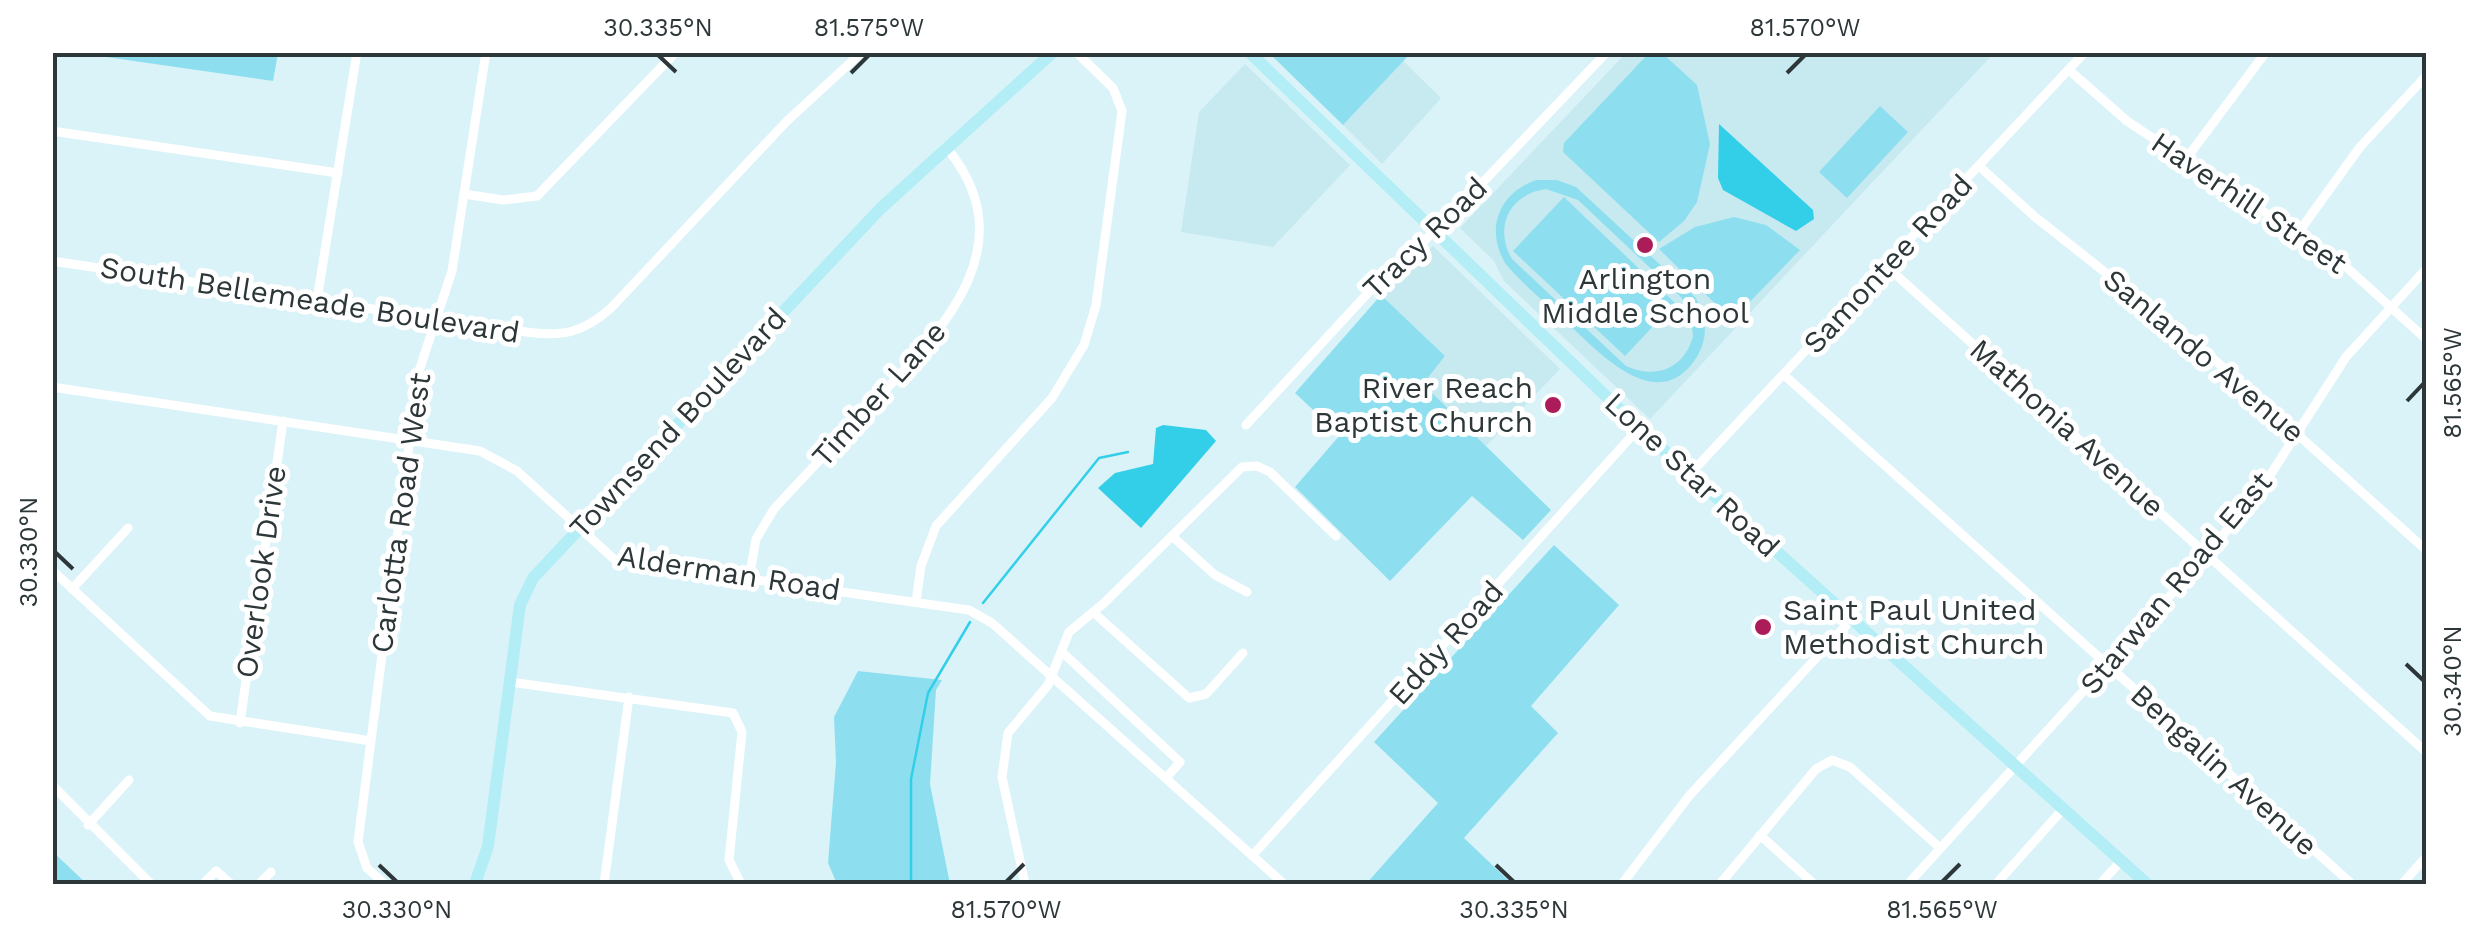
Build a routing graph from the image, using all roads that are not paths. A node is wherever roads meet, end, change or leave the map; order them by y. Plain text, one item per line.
1 (357, 52) edge
2 (486, 52) edge
3 (676, 52) edge
4 (862, 52) edge
5 (1052, 52) edge
6 (1076, 52) edge
7 (1249, 52) edge
8 (1607, 52) edge
9 (2085, 52) edge
10 (2266, 52) edge
11 (2068, 70) junction
12 (2426, 76) edge
13 (52, 131) edge
14 (945, 146) junction
15 (2186, 159) junction
16 (1980, 166) junction
17 (338, 174) junction
18 (464, 194) junction
19 (1435, 231) junction
20 (2298, 233) junction
21 (52, 261) edge
22 (1885, 266) junction
23 (2426, 269) edge
24 (317, 300) junction
25 (2391, 307) junction
26 (436, 318) junction
27 (2426, 339) edge
28 (1784, 375) junction
29 (52, 386) edge
30 (282, 421) junction
31 (1246, 425) dead end
32 (1639, 428) junction
33 (2296, 433) junction
34 (410, 441) junction
35 (1690, 474) junction
36 (128, 528) dead end
37 (578, 529) junction
38 (1172, 536) junction
39 (1336, 536) dead end
40 (2426, 550) edge
41 (2208, 555) junction
42 (52, 570) edge
43 (749, 579) junction
44 (72, 588) junction
45 (1248, 592) dead end
46 (916, 602) junction
47 (1094, 612) junction
48 (1852, 620) junction
49 (1244, 653) dead end
50 (1060, 655) junction
51 (2108, 665) junction
52 (1051, 675) junction
53 (510, 682) junction
54 (629, 697) junction
55 (240, 723) junction
56 (371, 741) junction
57 (2426, 752) edge
58 (2014, 764) junction
59 (1166, 778) junction
60 (130, 780) dead end
61 (52, 785) edge
62 (2063, 810) junction
63 (88, 825) junction
64 (1760, 835) junction
65 (1940, 848) junction
66 (1252, 856) junction
67 (2426, 858) edge
68 (2121, 861) junction
69 (271, 872) dead end
70 (152, 884) edge
71 (203, 884) edge
72 (231, 884) edge
73 (259, 884) edge
74 (385, 884) edge
75 (475, 884) edge
76 (604, 884) edge
77 (740, 884) edge
78 (1025, 884) edge
79 (1284, 884) edge
80 (1622, 884) edge
81 (1720, 884) edge
82 (1814, 884) edge
83 (1908, 884) edge
84 (1996, 884) edge
85 (2100, 884) edge
86 (2147, 884) edge
87 (2352, 884) edge
88 (2402, 884) edge

1 - 17 street
2 - 18 street, Carlotta Road West
3 - 18 street
4 - 26 street, South Bellemeade Boulevard
5 - 14 street, Townsend Boulevard
6 - 46 street
7 - 19 street, Lone Star Road
8 - 19 street, Tracy Road
9 - 11 street, Samontee Road
10 - 15 street
11 - 15 street, Haverhill Street
11 - 16 street, Samontee Road
12 - 20 street
13 - 17 street
14 - 37 street, Townsend Boulevard
14 - 43 street, Timber Lane
15 - 20 street, Haverhill Street
16 - 22 street, Samontee Road
16 - 33 street, Sanlando Avenue
17 - 24 street
18 - 26 street, Carlotta Road West
19 - 31 street, Tracy Road
19 - 32 street, Lone Star Road
20 - 25 street, Haverhill Street
21 - 24 street, South Bellemeade Boulevard
22 - 28 street, Samontee Road
22 - 41 street, Mathonia Avenue
23 - 25 street, Starwan Road East
24 - 26 street, South Bellemeade Boulevard
25 - 27 street, Haverhill Street
25 - 33 street, Starwan Road East
26 - 34 street, Carlotta Road West
28 - 35 street, Samontee Road
28 - 51 street, Bengalin Avenue
29 - 30 street, Alderman Road
30 - 34 street, Alderman Road
30 - 55 street, Overlook Drive
32 - 35 street, Lone Star Road
32 - 66 street, Eddy Road
33 - 40 street, Sanlando Avenue
33 - 41 street, Starwan Road East
34 - 37 street, Alderman Road
34 - 56 street, Carlotta Road West
35 - 48 street, Lone Star Road
36 - 44 street
37 - 43 street, Alderman Road
37 - 53 street, Townsend Boulevard
38 - 39 street
38 - 45 street
38 - 47 street
41 - 51 street, Starwan Road East
41 - 57 street, Mathonia Avenue
42 - 44 street
43 - 46 street, Alderman Road
44 - 55 street
46 - 52 street, Alderman Road
47 - 49 street
47 - 50 street
48 - 58 street, Lone Star Road
48 - 80 street
50 - 52 street
50 - 59 street
51 - 58 street, Starwan Road East
51 - 87 street, Bengalin Avenue
52 - 59 street, Alderman Road
52 - 78 street
53 - 54 street
53 - 75 street, Townsend Boulevard
54 - 76 street
54 - 77 street
55 - 56 street
56 - 74 street, Carlotta Road West
58 - 62 street, Lone Star Road
58 - 65 street, Starwan Road East
59 - 66 street, Alderman Road
60 - 63 street
61 - 63 street
62 - 68 street, Lone Star Road
62 - 84 street
63 - 70 street
64 - 65 street
64 - 81 street
64 - 82 street
65 - 83 street, Starwan Road East
66 - 79 street, Alderman Road
67 - 88 street
68 - 85 street
68 - 86 street, Lone Star Road
69 - 73 street
71 - 72 street

